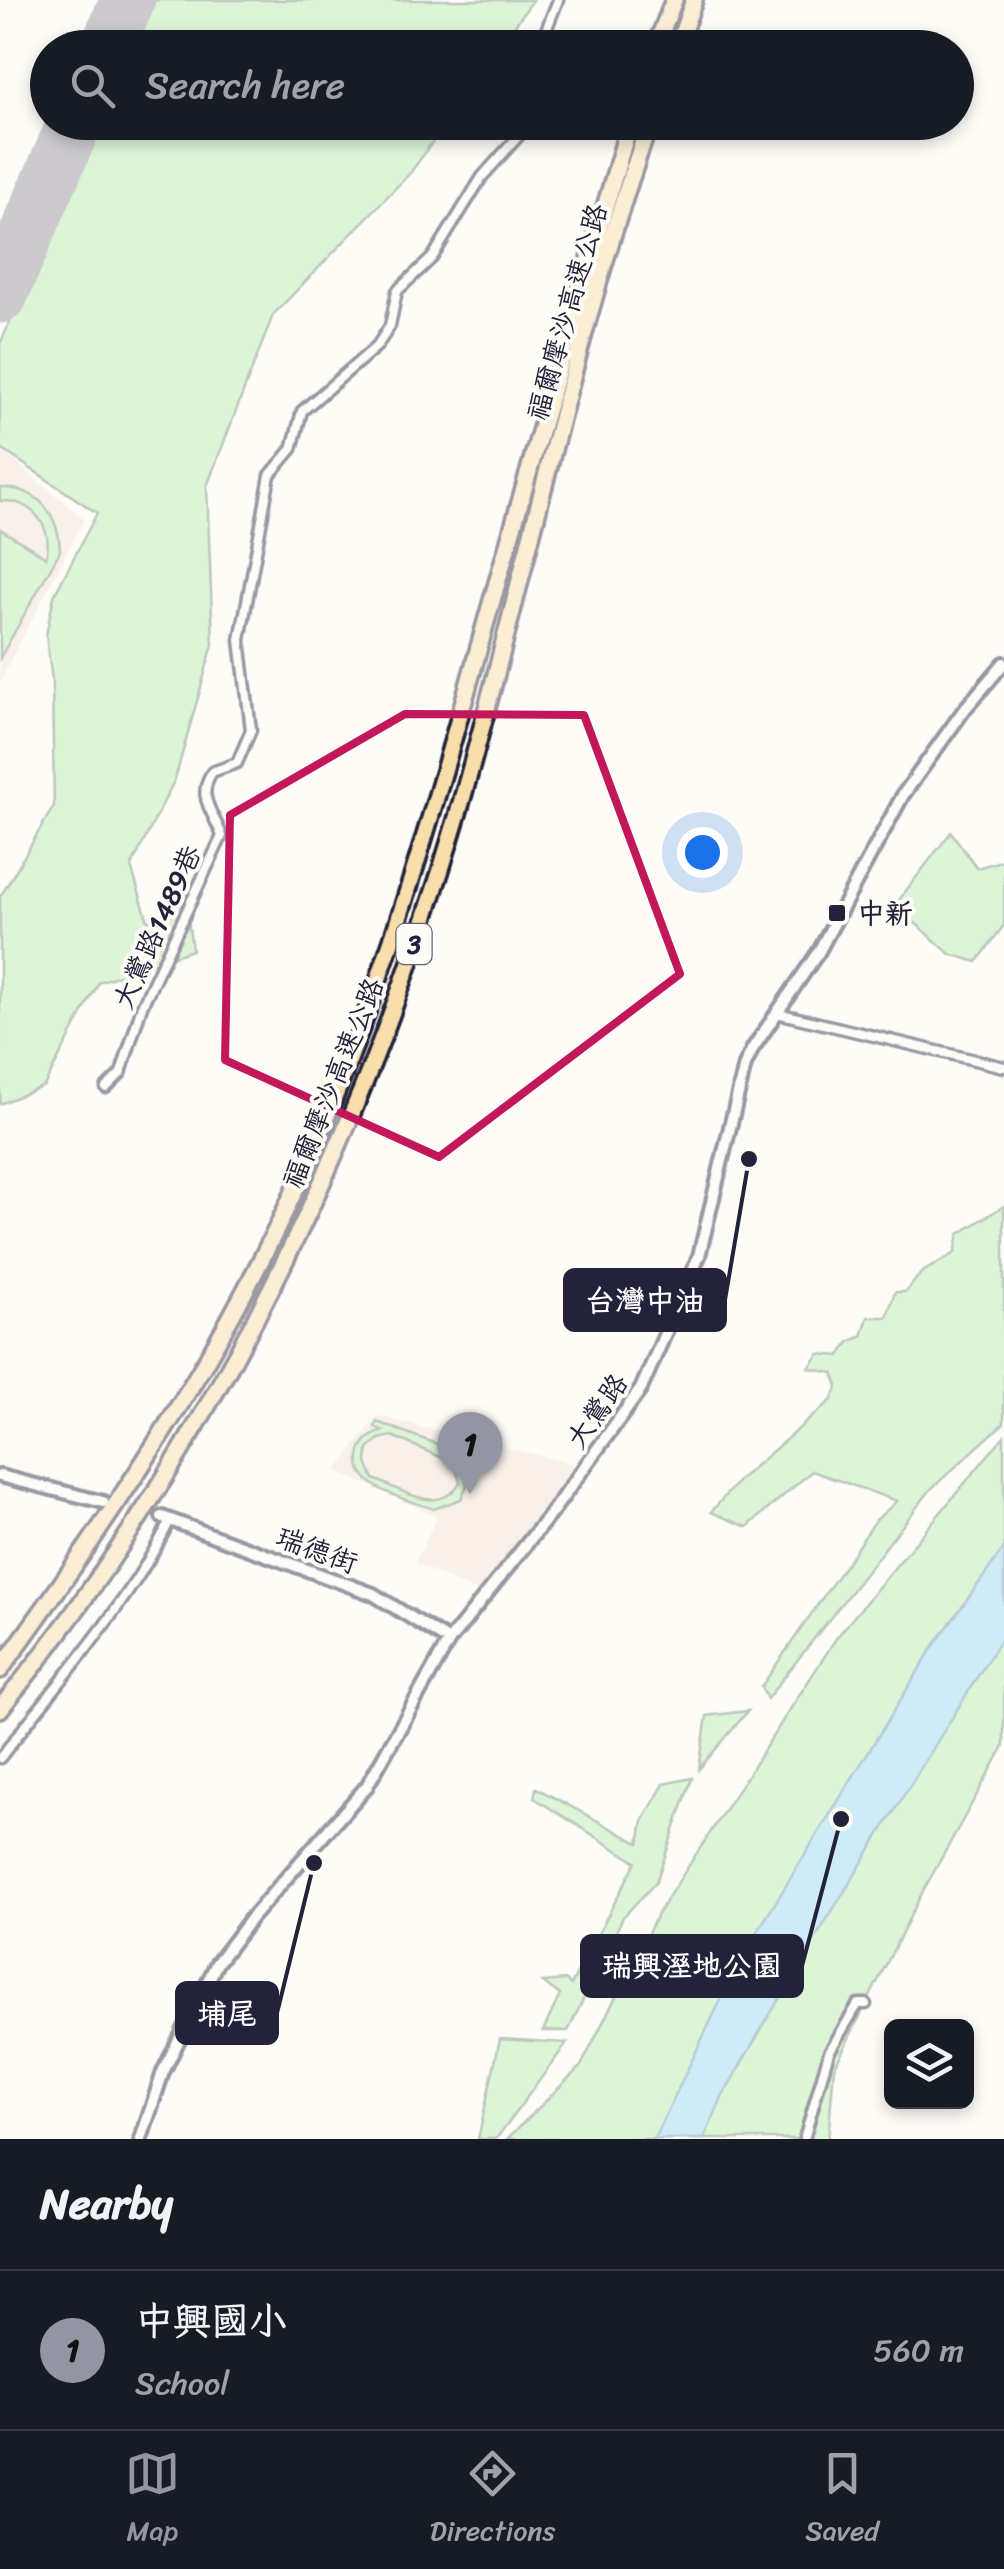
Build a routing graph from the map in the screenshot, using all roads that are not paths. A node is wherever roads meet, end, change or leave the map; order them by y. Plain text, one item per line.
1 (558, 0) edge
2 (674, 0) edge
3 (694, 0) edge
4 (546, 30) edge
5 (662, 30) edge
6 (683, 30) edge
7 (515, 140) edge
8 (625, 140) edge
9 (645, 140) edge
10 (1004, 663) edge
11 (777, 1013) junction
12 (1004, 1068) edge
13 (106, 1088) dead end
14 (0, 1476) edge
15 (103, 1502) tunnel mouth
16 (166, 1518) joint
17 (449, 1641) junction
18 (0, 1670) edge
19 (0, 1709) edge
20 (0, 1758) edge
21 (866, 2004) dead end
22 (142, 2139) edge
23 (804, 2139) edge

1 - 4 street
2 - 5 highway
3 - 6 highway
7 - 13 street, 大鶯路1489巷
8 - 18 highway, 福爾摩沙高速公路 / 3
9 - 19 highway, 福爾摩沙高速公路 / 3
10 - 11 street, 大鶯路
11 - 12 street
11 - 17 street, 大鶯路
14 - 15 street
16 - 17 street, 瑞德街
16 - 20 street
17 - 22 street, 大鶯路
21 - 23 street

